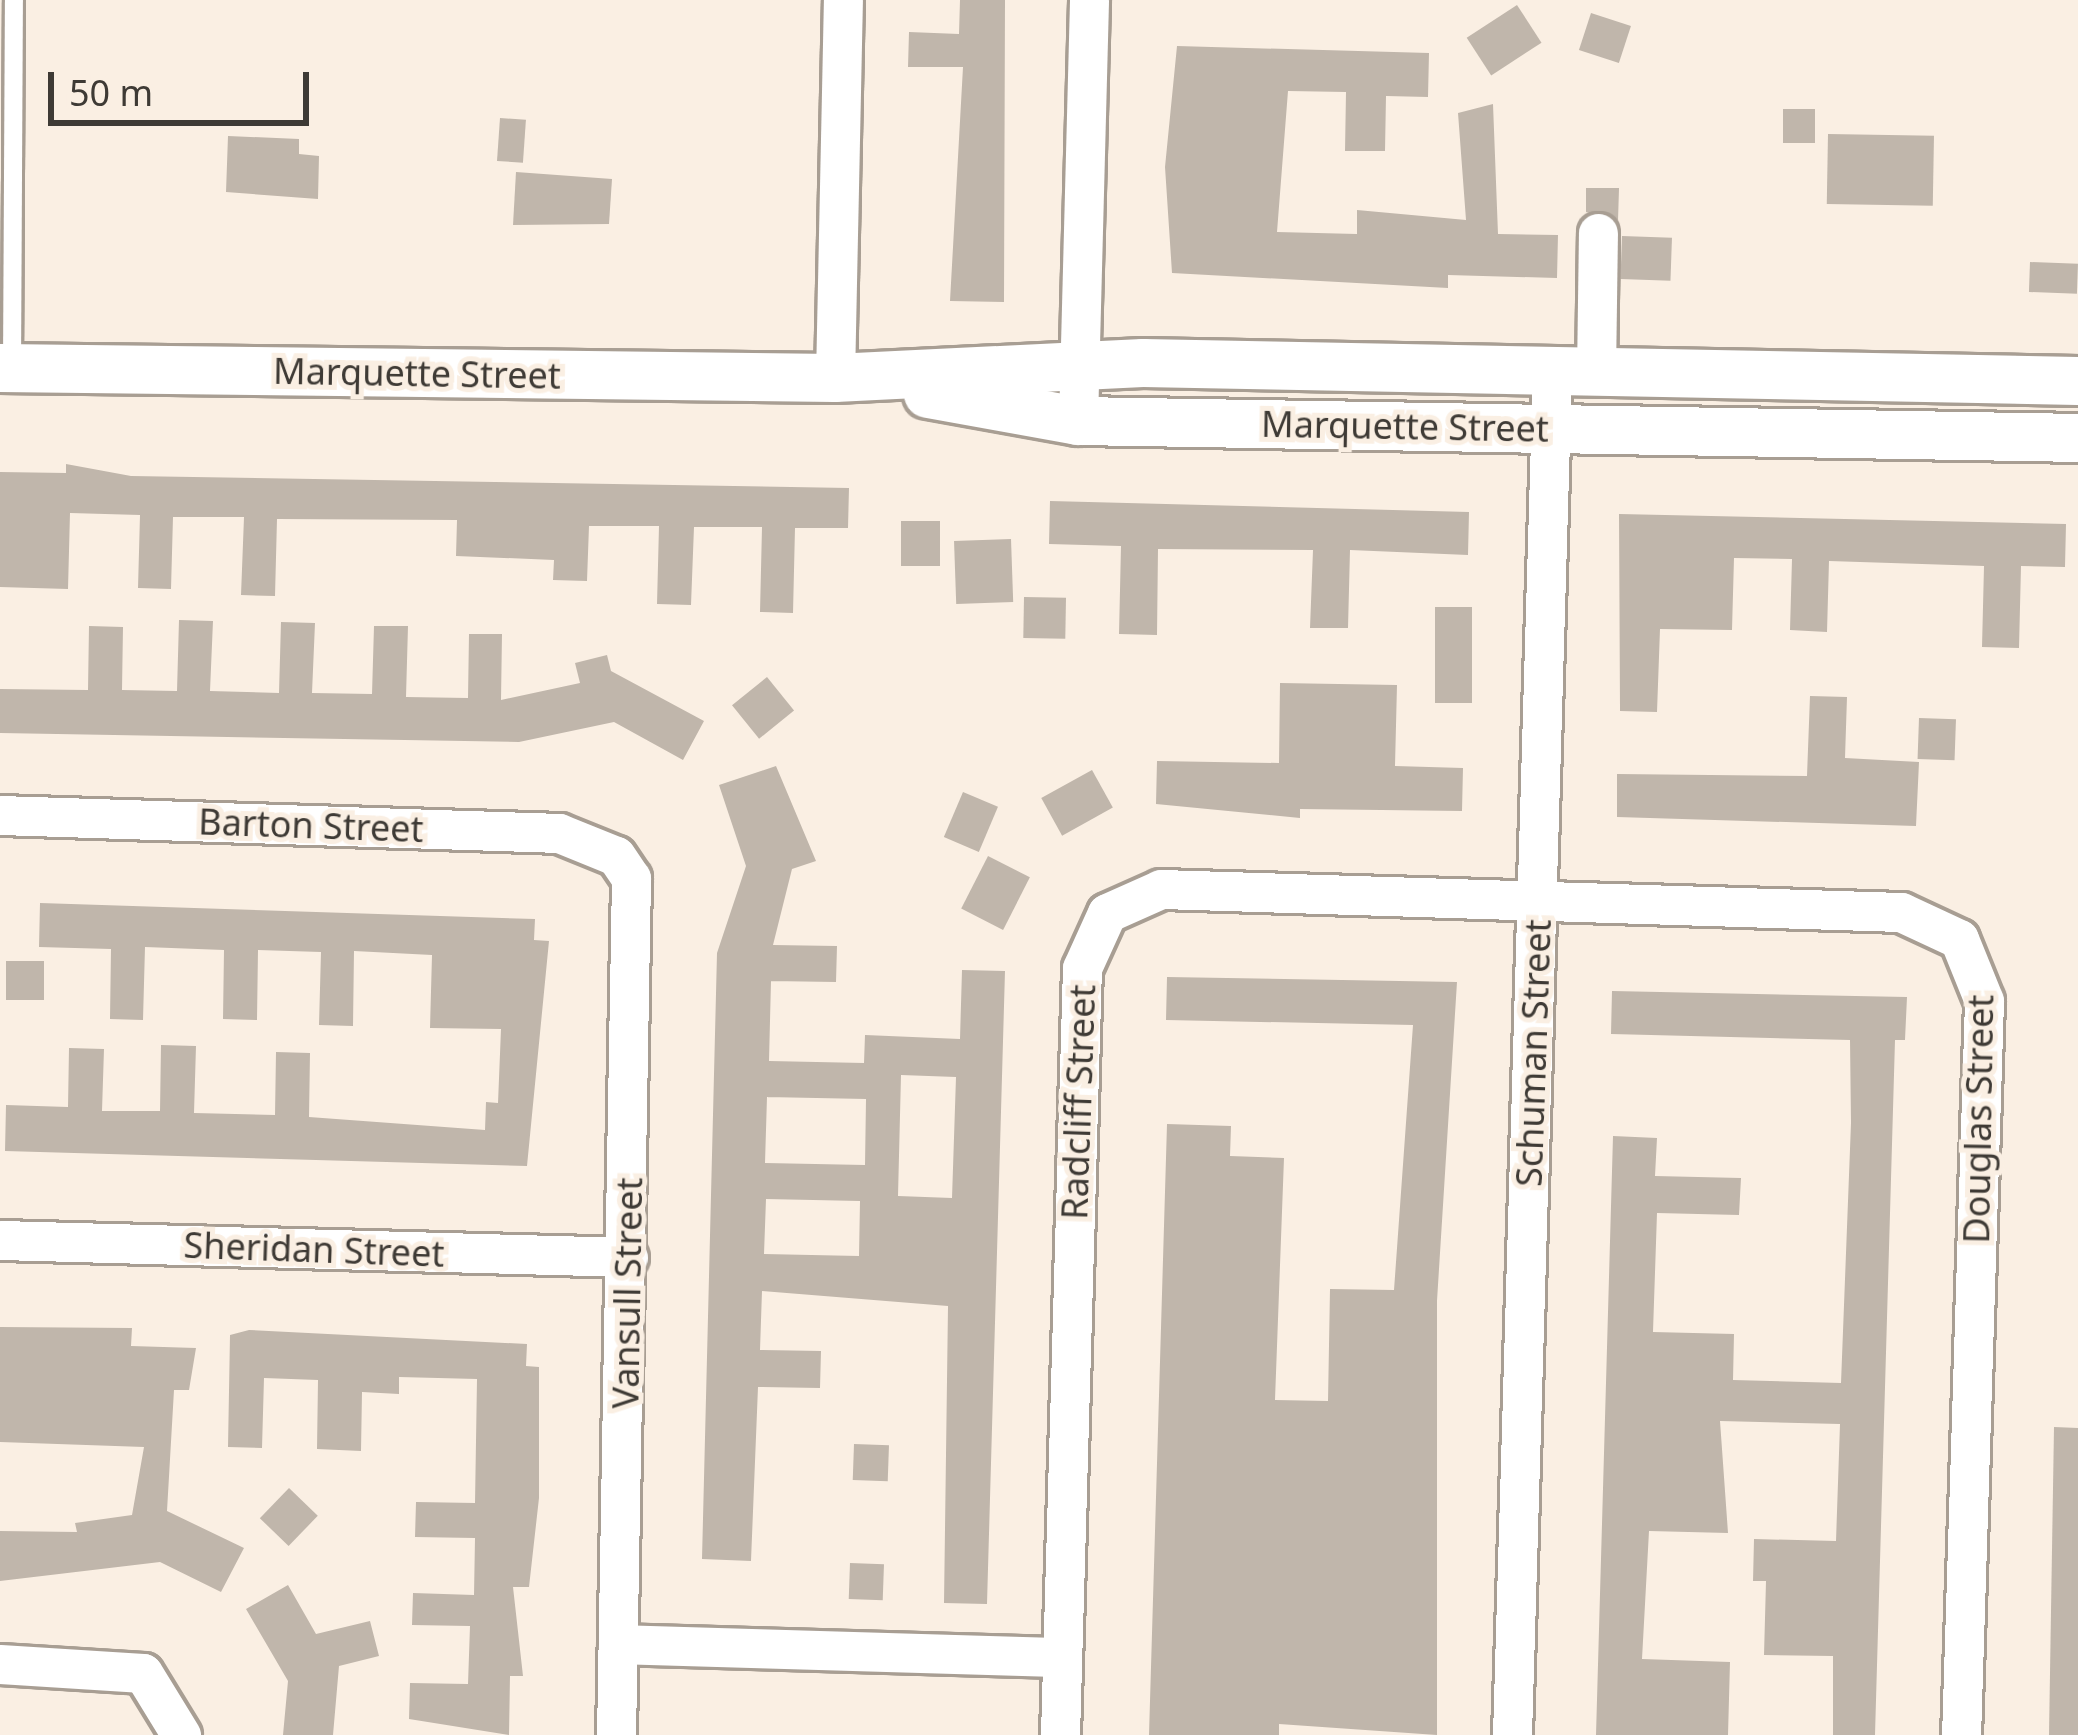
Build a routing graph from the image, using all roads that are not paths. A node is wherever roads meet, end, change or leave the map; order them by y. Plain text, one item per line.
1 (14, 0) edge
2 (842, 0) edge
3 (1089, 0) edge
4 (1598, 233) dead end
5 (6, 368) edge
6 (1079, 369) junction
7 (1574, 372) junction
8 (835, 378) junction
9 (1979, 379) junction
10 (2078, 381) edge
11 (1078, 421) junction
12 (1551, 428) junction
13 (1978, 436) junction
14 (2078, 438) edge
15 (0, 815) edge
16 (616, 856) joint
17 (1537, 900) junction
18 (0, 1240) edge
19 (628, 1258) junction
20 (618, 1644) junction
21 (1062, 1657) junction
22 (0, 1664) edge
23 (181, 1735) edge
24 (616, 1735) edge
25 (1060, 1735) edge
26 (1512, 1735) edge
27 (1961, 1735) edge

1 - 5 lane
2 - 8 street
3 - 6 street
4 - 7 street, Schuman Street
5 - 8 street, Marquette Street
6 - 7 street, Marquette Street
6 - 8 street, Marquette Street
6 - 11 street
7 - 9 street, Marquette Street
7 - 12 street, Schuman Street
8 - 11 street, Marquette Street
9 - 10 street, Marquette Street
9 - 13 street
11 - 12 street, Marquette Street
12 - 13 street, Marquette Street
12 - 17 street, Schuman Street
13 - 14 street, Marquette Street
15 - 16 street, Barton Street
16 - 19 street, Vansull Street
17 - 21 street, Radcliff Street
17 - 26 street, Schuman Street
17 - 27 street, Douglas Street
18 - 19 street, Sheridan Street
19 - 20 street, Vansull Street
20 - 21 street
20 - 24 street, Vansull Street
21 - 25 street, Radcliff Street
22 - 23 street

